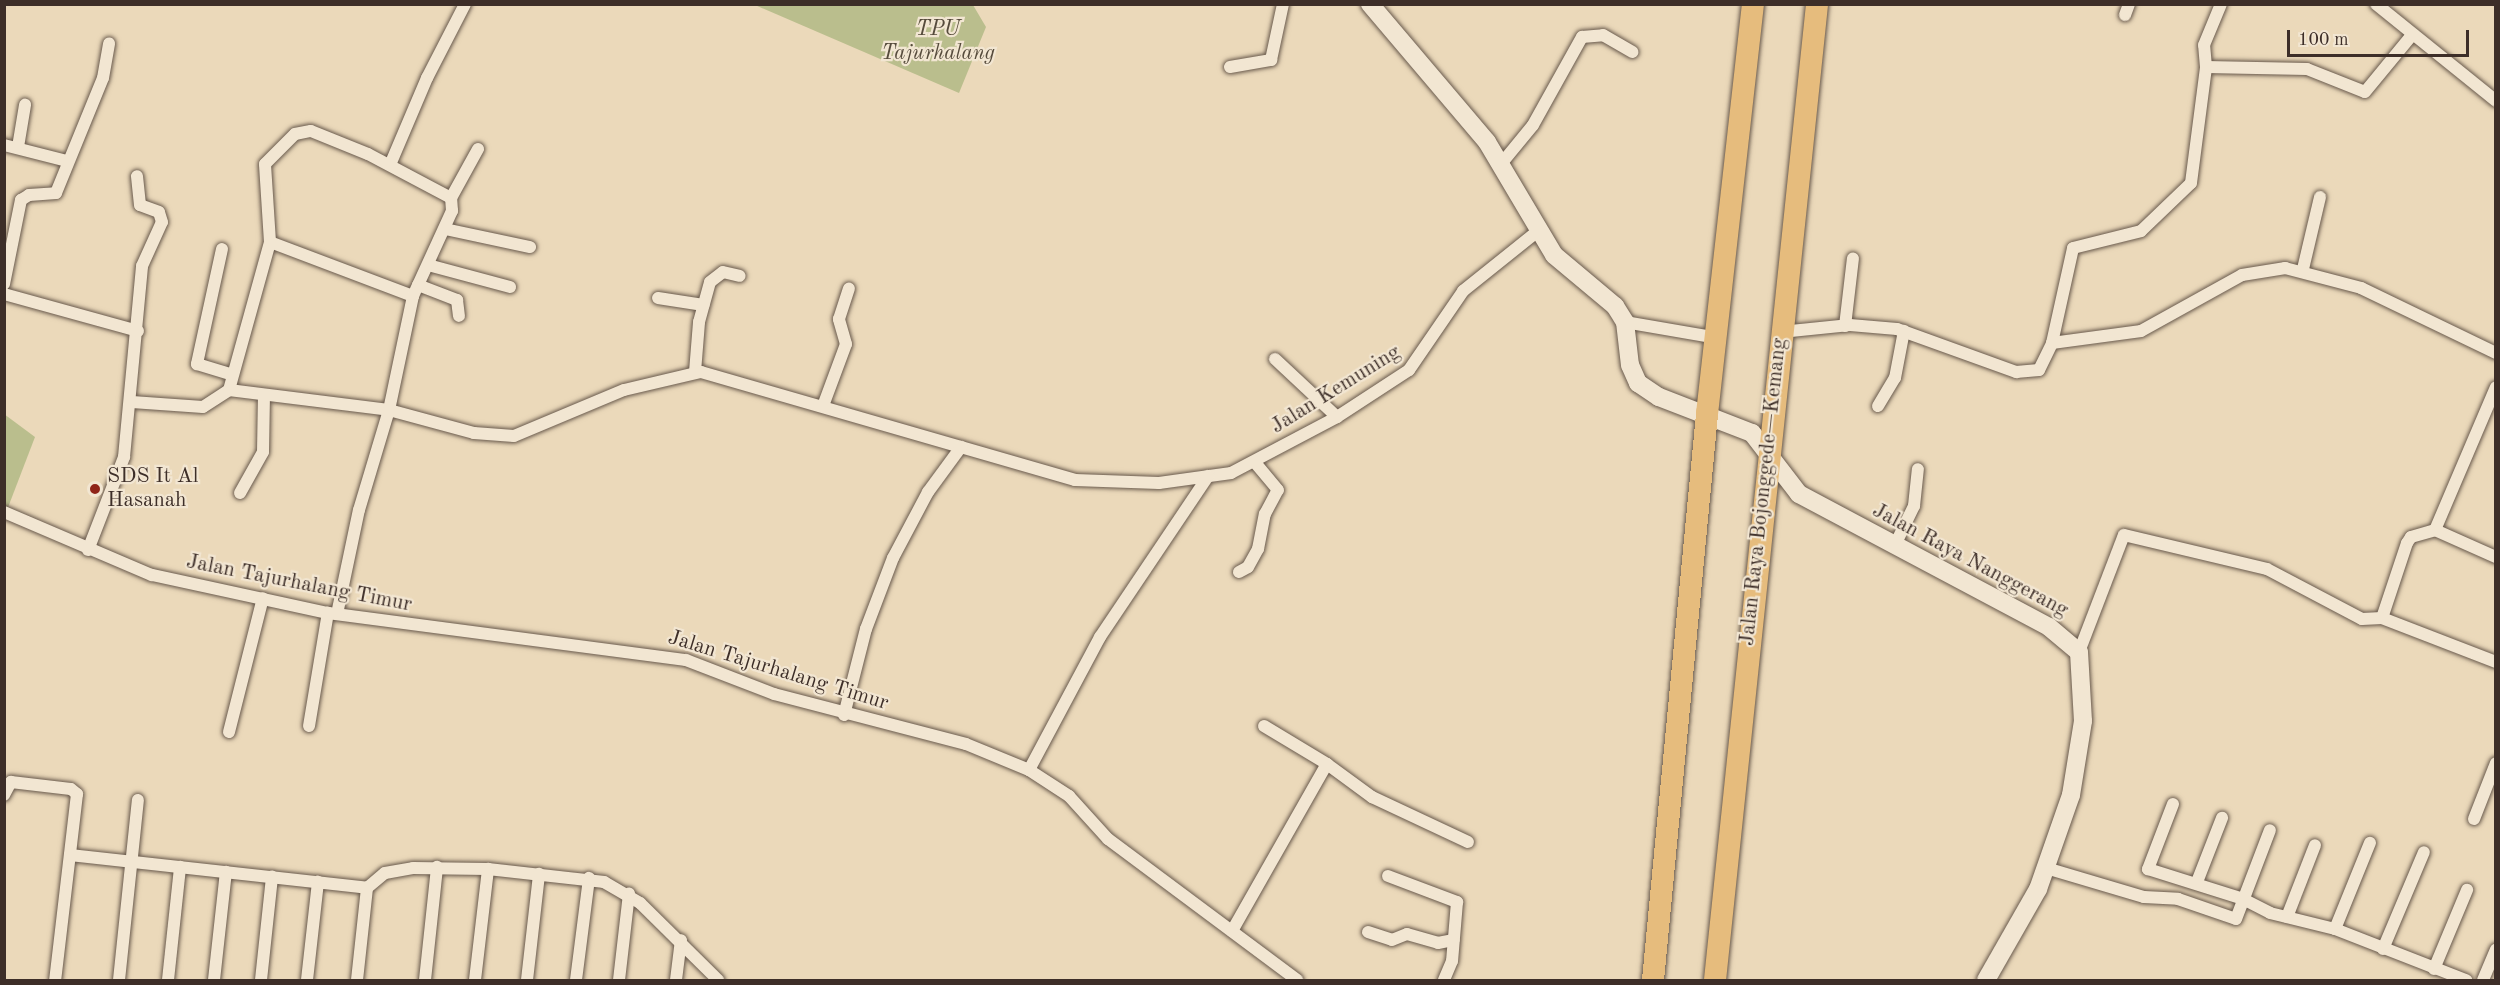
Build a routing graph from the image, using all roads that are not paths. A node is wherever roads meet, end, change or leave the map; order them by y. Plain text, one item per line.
1 (465, 4) edge
2 (1283, 4) edge
3 (1370, 4) edge
4 (1753, 4) edge
5 (1816, 4) edge
6 (2221, 4) edge
7 (2376, 4) edge
8 (2412, 35) junction
9 (109, 44) dead end
10 (1632, 52) dead end
11 (1230, 67) dead end
12 (2206, 67) junction
13 (2496, 101) edge
14 (25, 105) dead end
15 (4, 145) edge
16 (18, 147) junction
17 (478, 149) dead end
18 (67, 161) junction
19 (1501, 164) junction
20 (390, 165) junction
21 (137, 176) dead end
22 (2320, 196) dead end
23 (451, 198) junction
24 (445, 229) junction
25 (1538, 231) junction
26 (270, 242) junction
27 (530, 247) dead end
28 (222, 249) dead end
29 (1853, 258) dead end
30 (428, 265) junction
31 (2303, 269) junction
32 (740, 276) dead end
33 (4, 284) edge
34 (510, 287) dead end
35 (849, 288) dead end
36 (416, 291) junction
37 (4, 294) edge
38 (658, 298) dead end
39 (703, 305) junction
40 (459, 316) dead end
41 (1625, 322) junction
42 (1845, 326) junction
43 (138, 331) junction
44 (1904, 331) junction
45 (1781, 332) junction
46 (1718, 338) junction
47 (2052, 343) junction
48 (2496, 352) edge
49 (1275, 359) dead end
50 (695, 372) junction
51 (232, 375) junction
52 (2496, 387) edge
53 (230, 390) junction
54 (264, 395) junction
55 (132, 402) junction
56 (823, 406) junction
57 (1878, 406) dead end
58 (389, 410) junction
59 (1707, 414) junction
60 (1337, 417) junction
61 (961, 447) junction
62 (1768, 449) junction
63 (1256, 464) junction
64 (1918, 469) dead end
65 (1208, 476) junction
66 (240, 494) dead end
67 (4, 512) edge
68 (2435, 530) junction
69 (1894, 546) junction
70 (88, 550) junction
71 (2496, 557) edge
72 (1239, 572) dead end
73 (263, 598) junction
74 (332, 614) junction
75 (2382, 618) junction
76 (2079, 652) junction
77 (2496, 662) edge
78 (844, 715) junction
79 (309, 726) dead end
80 (1264, 726) dead end
81 (229, 732) dead end
82 (2496, 763) edge
83 (1327, 764) junction
84 (1029, 770) junction
85 (4, 795) edge
86 (138, 800) dead end
87 (2173, 804) dead end
88 (2222, 818) dead end
89 (2474, 819) dead end
90 (2270, 830) dead end
91 (1468, 842) dead end
92 (2370, 843) dead end
93 (2315, 845) dead end
94 (2424, 852) dead end
95 (70, 855) junction
96 (132, 862) junction
97 (180, 867) junction
98 (437, 867) junction
99 (2046, 868) junction
100 (488, 869) junction
101 (226, 872) junction
102 (539, 874) junction
103 (1388, 876) dead end
104 (272, 877) junction
105 (589, 878) junction
106 (318, 882) junction
107 (2197, 882) junction
108 (367, 888) junction
109 (2467, 890) dead end
110 (629, 894) junction
111 (2243, 899) junction
112 (2287, 917) junction
113 (2335, 929) junction
114 (1232, 931) junction
115 (1368, 932) dead end
116 (681, 940) junction
117 (1454, 940) junction
118 (2384, 949) junction
119 (2496, 950) edge
120 (2434, 969) junction
121 (55, 981) edge
122 (118, 981) edge
123 (168, 981) edge
124 (214, 981) edge
125 (261, 981) edge
126 (308, 981) edge
127 (357, 981) edge
128 (425, 981) edge
129 (475, 981) edge
130 (527, 981) edge
131 (576, 981) edge
132 (619, 981) edge
133 (676, 981) edge
134 (718, 981) edge
135 (1297, 981) edge
136 (1444, 981) edge
137 (1653, 981) edge
138 (1715, 981) edge
139 (1986, 981) edge
140 (2466, 981) edge
141 (2484, 981) edge

1 - 20 street
2 - 11 street
3 - 19 street
4 - 46 highway
5 - 45 highway, Jalan Raya Bojonggede—Kemang
6 - 12 street
7 - 8 street
8 - 12 street
8 - 13 street
9 - 18 street
10 - 19 street
12 - 47 street
14 - 16 street
15 - 16 street
16 - 18 street
17 - 23 street
18 - 33 street
19 - 25 street
20 - 23 street
20 - 26 street
21 - 43 street
22 - 31 street
23 - 24 street
24 - 27 street
24 - 30 street
25 - 41 street
25 - 60 street, Jalan Kemuning
26 - 36 street
26 - 51 street
28 - 51 street
29 - 42 street
30 - 34 street
30 - 36 street
31 - 47 street
31 - 48 street
32 - 39 street
35 - 56 street
36 - 40 street
36 - 58 street
37 - 43 street
38 - 39 street
39 - 50 street
41 - 46 street
41 - 59 street, Jalan Raya Nanggerang
42 - 44 street
42 - 45 street
43 - 55 street
44 - 47 street
44 - 57 street
45 - 62 highway, Jalan Raya Bojonggede—Kemang
46 - 59 highway
49 - 60 street
50 - 56 street, Jalan Kemuning
50 - 58 street
51 - 53 street
52 - 68 street
53 - 54 street
53 - 55 street
54 - 58 street
54 - 66 street
55 - 70 street
56 - 61 street, Jalan Kemuning
58 - 74 street
59 - 62 street, Jalan Raya Nanggerang
59 - 137 highway
60 - 63 street, Jalan Kemuning
61 - 65 street, Jalan Kemuning
61 - 78 street
62 - 69 street, Jalan Raya Nanggerang
62 - 138 highway, Jalan Raya Bojonggede—Kemang
63 - 65 street, Jalan Kemuning
63 - 72 street
64 - 69 street
65 - 84 street
67 - 70 street, Jalan Tajurhalang Timur
68 - 71 street
68 - 75 street
69 - 76 street, Jalan Raya Nanggerang
70 - 73 street, Jalan Tajurhalang Timur
73 - 74 street, Jalan Tajurhalang Timur
73 - 81 street
74 - 78 street, Jalan Tajurhalang Timur
74 - 79 street
75 - 76 street
75 - 77 street
76 - 99 street
78 - 84 street, Jalan Tajurhalang Timur
80 - 83 street
82 - 89 street
83 - 91 street
83 - 114 street
84 - 114 street, Jalan Tajurhalang Timur
85 - 95 street
86 - 96 street
87 - 107 street
88 - 107 street
90 - 111 street
92 - 113 street
93 - 112 street
94 - 118 street
95 - 96 street
95 - 121 street
96 - 97 street
96 - 122 street
97 - 101 street
97 - 123 street
98 - 100 street
98 - 108 street
98 - 128 street
99 - 111 street
99 - 139 street
100 - 102 street
100 - 129 street
101 - 104 street
101 - 124 street
102 - 105 street
102 - 130 street
103 - 117 street
104 - 106 street
104 - 125 street
105 - 110 street
105 - 131 street
106 - 108 street
106 - 126 street
107 - 111 street
108 - 127 street
109 - 120 street
110 - 116 street
110 - 132 street
111 - 112 street
112 - 113 street
113 - 118 street
114 - 135 street, Jalan Tajurhalang Timur
115 - 117 street
116 - 133 street
116 - 134 street
117 - 136 street
118 - 120 street
119 - 141 street
120 - 140 street

